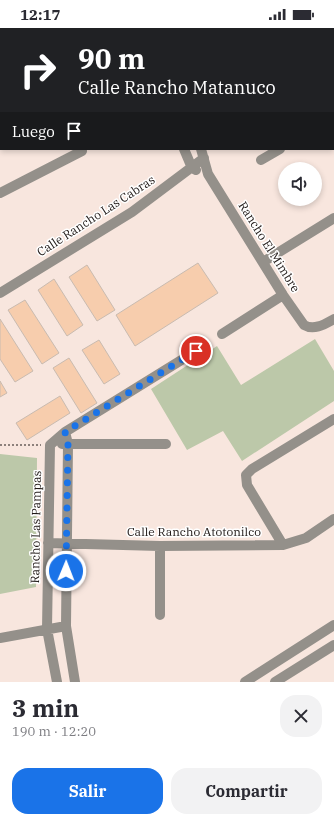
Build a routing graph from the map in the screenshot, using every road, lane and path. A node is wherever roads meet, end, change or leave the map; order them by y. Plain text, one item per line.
1 (184, 150) edge
2 (278, 150) edge
3 (82, 152) dead end
4 (203, 154) edge
5 (261, 160) dead end
6 (192, 168) junction
7 (208, 174) junction
8 (0, 193) edge
9 (334, 218) edge
10 (263, 262) junction
11 (0, 293) edge
12 (283, 295) junction
13 (334, 319) edge
14 (222, 334) dead end
15 (196, 351) dead end
16 (334, 419) edge
17 (65, 432) junction
18 (68, 444) junction
19 (166, 444) dead end
20 (0, 445) edge
21 (50, 445) junction
22 (334, 519) edge
23 (48, 543) junction
24 (66, 544) junction
25 (283, 545) junction
26 (160, 546) junction
27 (160, 615) dead end
28 (66, 626) junction
29 (331, 627) edge
30 (47, 629) junction
31 (0, 638) edge
32 (334, 639) edge
33 (334, 644) edge
34 (56, 682) edge
35 (75, 682) edge
36 (245, 682) edge
37 (275, 682) edge

1 - 6 street
2 - 5 street
3 - 8 street
4 - 6 street, Calle Rancho Las Cabras
4 - 7 street, Rancho El Mimbre
6 - 7 street
6 - 11 street, Calle Rancho Las Cabras
7 - 10 street, Rancho El Mimbre
9 - 10 street
10 - 12 street, Rancho El Mimbre
12 - 13 street, Rancho El Mimbre
12 - 14 street
15 - 17 street
16 - 25 street
17 - 18 street
17 - 21 street
18 - 19 street
18 - 21 street
18 - 24 street
20 - 21 path
21 - 23 street, Rancho Las Pampas
22 - 25 street, Calle Rancho Atotonilco
23 - 24 street, Calle Rancho Atotonilco
23 - 30 street, Rancho Las Pampas
24 - 26 street, Calle Rancho Atotonilco
24 - 28 street
25 - 26 street, Calle Rancho Atotonilco
26 - 27 street
28 - 30 street
28 - 35 street
29 - 32 street
29 - 36 street
30 - 31 street
30 - 34 street, Rancho Las Pampas
33 - 37 street

